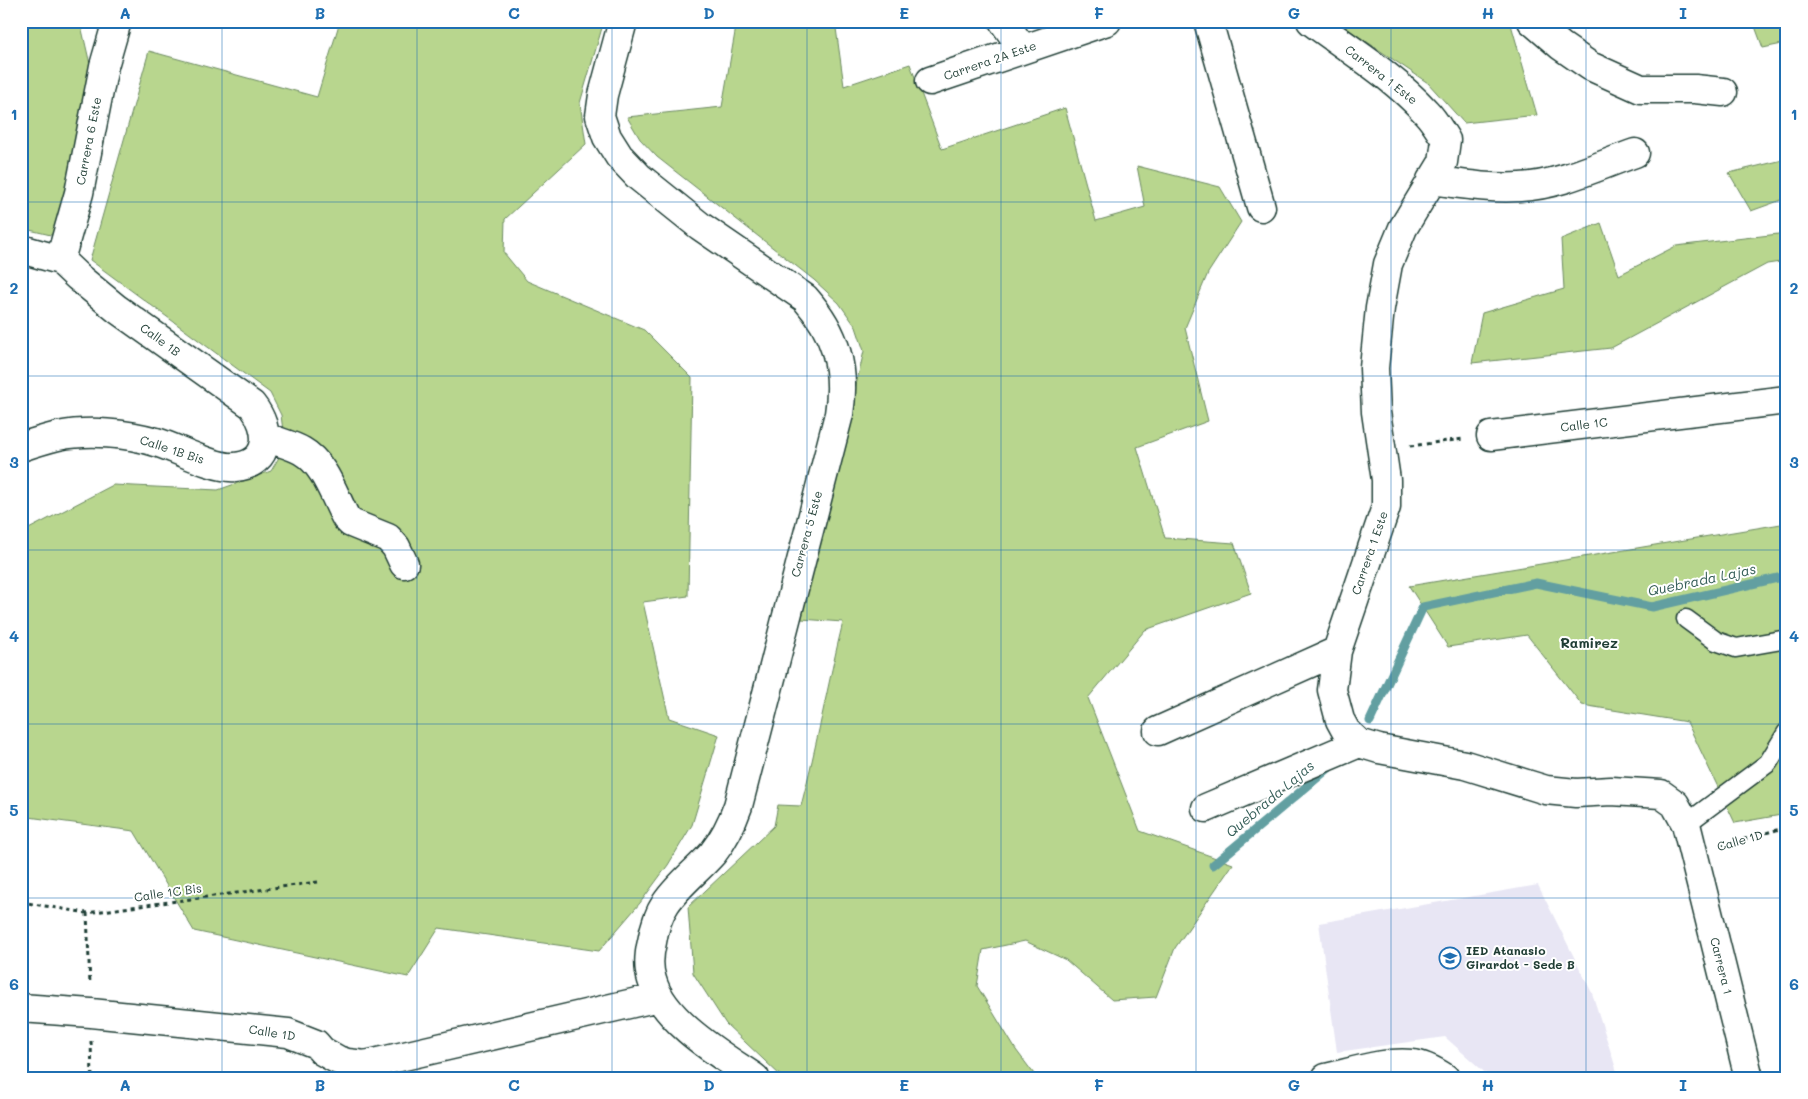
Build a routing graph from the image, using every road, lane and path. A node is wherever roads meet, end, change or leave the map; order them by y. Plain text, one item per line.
1 (117, 21) edge
2 (624, 21) edge
3 (1003, 21) edge
4 (1107, 21) edge
5 (1208, 21) edge
6 (1311, 21) edge
7 (1532, 21) edge
8 (1023, 49) junction
9 (930, 81) dead end
10 (1723, 92) dead end
11 (1635, 154) dead end
12 (1431, 180) junction
13 (1261, 207) dead end
14 (21, 249) edge
15 (60, 260) junction
16 (1787, 400) edge
17 (1491, 436) joint
18 (21, 446) edge
19 (263, 446) junction
20 (1382, 449) junction
21 (404, 564) dead end
22 (1686, 619) dead end
23 (1787, 639) edge
24 (1337, 652) junction
25 (1158, 731) dead end
26 (1787, 732) edge
27 (1359, 743) junction
28 (1206, 808) dead end
29 (1686, 824) junction
30 (1787, 827) edge
31 (1694, 854) junction
32 (318, 882) dead end
33 (21, 902) edge
34 (659, 997) junction
35 (21, 1008) edge
36 (1443, 1077) edge
37 (755, 1078) edge
38 (1326, 1078) edge
39 (1749, 1078) edge

1 - 15 street, Carrera 6 Este
2 - 34 street, Carrera 5 Este
3 - 8 street
4 - 8 street, Carrera 2A Este
5 - 13 street
6 - 12 street, Carrera 1 Este
7 - 10 street
8 - 9 street, Carrera 2A Este
11 - 12 street
12 - 20 street, Carrera 1 Este
14 - 15 street, Calle 1B
15 - 19 street, Calle 1B
16 - 17 street, Calle 1C
17 - 20 path
18 - 19 street, Calle 1B Bis
19 - 21 street
20 - 24 street, Carrera 1 Este
22 - 23 lane
24 - 25 street
24 - 27 street, Carrera 1 Este
26 - 29 lane
27 - 28 street
27 - 29 street
29 - 31 street
30 - 31 path, Calle 1D
31 - 39 street, Carrera 1
32 - 33 path, Calle 1C Bis
34 - 35 street, Calle 1D
34 - 37 street, Carrera 5 Este
36 - 38 street

